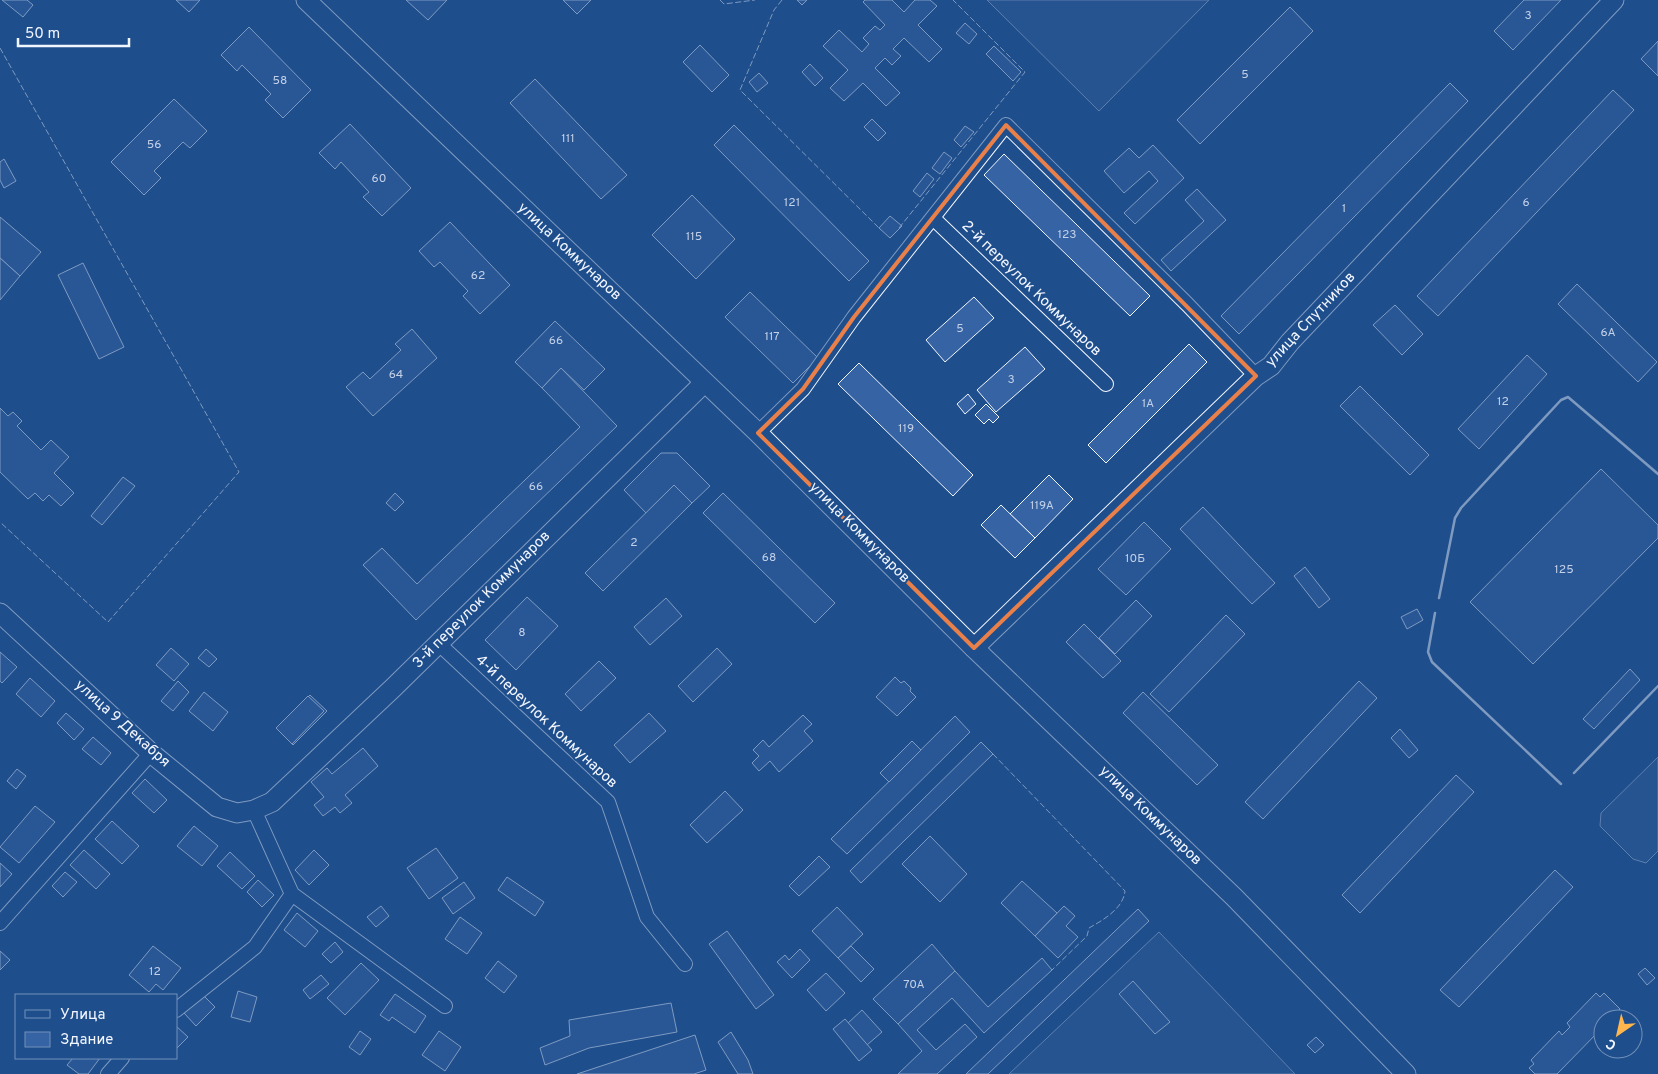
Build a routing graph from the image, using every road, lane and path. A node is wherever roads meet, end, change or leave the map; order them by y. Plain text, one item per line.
1 (306, 0) edge
2 (1614, 0) edge
3 (933, 218) junction
4 (1256, 376) junction
5 (704, 383) junction
6 (1106, 384) dead end
7 (758, 433) junction
8 (0, 613) edge
9 (438, 644) junction
10 (974, 648) junction
11 (151, 753) junction
12 (254, 810) junction
13 (292, 894) junction
14 (0, 923) edge
15 (685, 964) dead end
16 (445, 1006) dead end
17 (178, 1008) edge
18 (121, 1059) edge
19 (108, 1074) edge
20 (1406, 1074) edge

1 - 5 street, улица Коммунаров
2 - 4 street, улица Спутников
3 - 4 street
3 - 6 street, 2-й переулок Коммунаров
3 - 7 street
4 - 10 street, улица Спутников
5 - 7 street, улица Коммунаров
5 - 9 street, 3-й переулок Коммунаров
7 - 10 street, улица Коммунаров
8 - 11 street, улица 9 Декабря
9 - 12 street, 3-й переулок Коммунаров
9 - 15 street, 4-й переулок Коммунаров
10 - 20 street, улица Коммунаров
11 - 12 street, улица 9 Декабря
11 - 14 street
12 - 13 street
13 - 16 street
13 - 17 street
18 - 19 street

